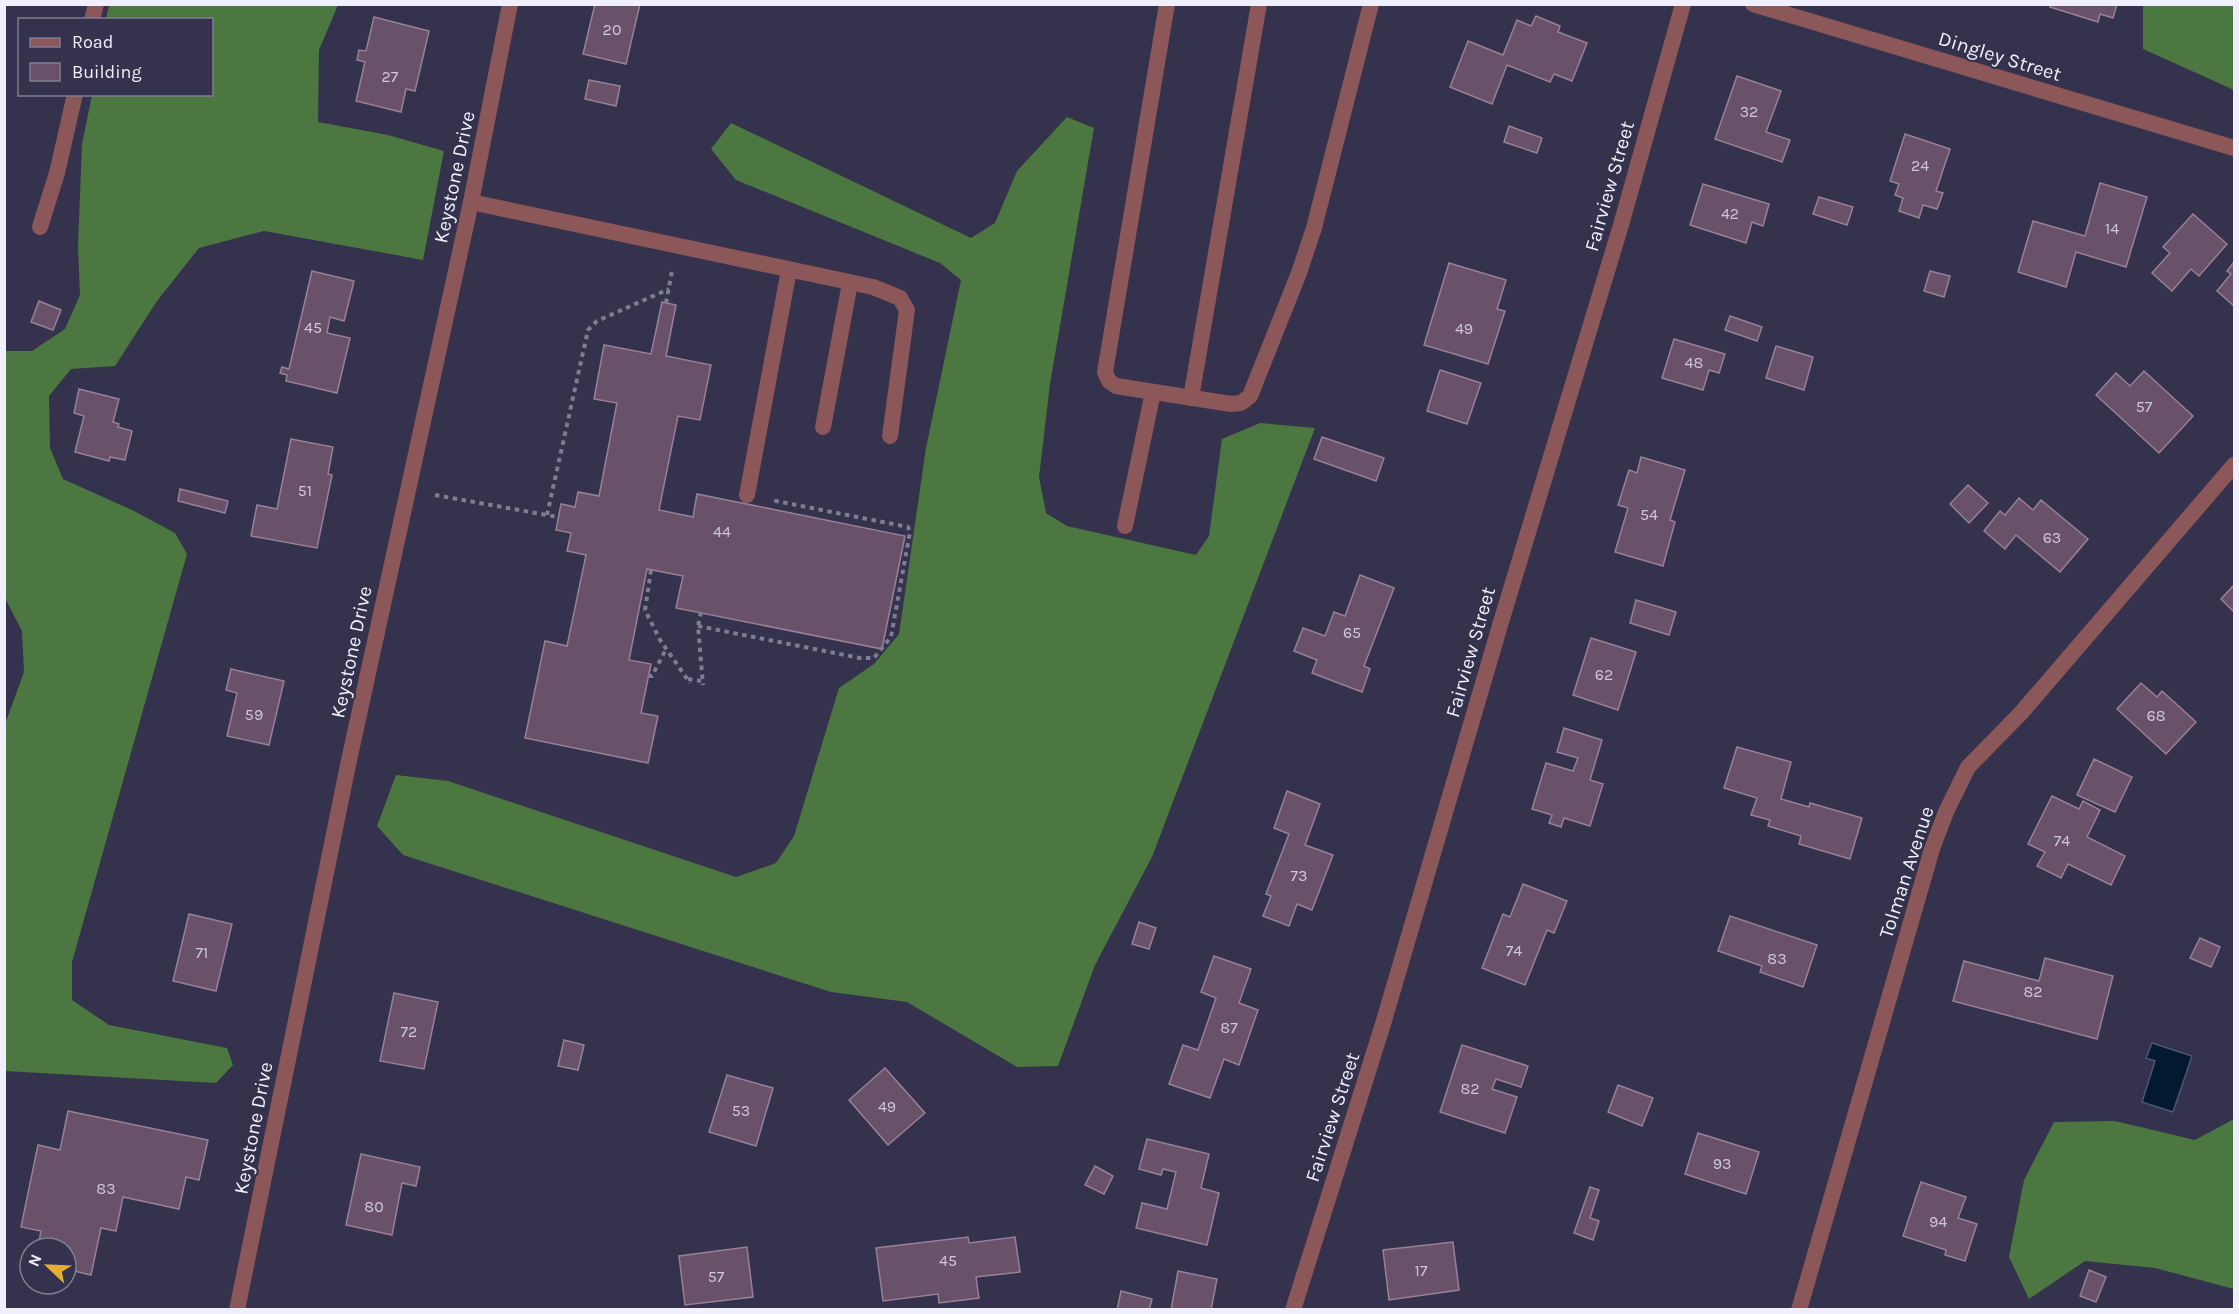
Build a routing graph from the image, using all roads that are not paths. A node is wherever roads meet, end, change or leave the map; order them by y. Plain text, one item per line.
1 (510, 4) edge
2 (1167, 4) edge
3 (1259, 4) edge
4 (1371, 4) edge
5 (1683, 4) edge
6 (1753, 4) edge
7 (75, 96) edge
8 (2235, 148) edge
9 (471, 202) junction
10 (40, 227) dead end
11 (789, 270) junction
12 (850, 283) junction
13 (1153, 392) junction
14 (1191, 398) junction
15 (823, 427) dead end
16 (890, 436) dead end
17 (2235, 465) edge
18 (747, 495) road end
19 (1125, 526) dead end
20 (237, 1310) edge
21 (1293, 1310) edge
22 (1799, 1310) edge

1 - 9 street, Keystone Drive
2 - 13 street
3 - 14 street
4 - 14 street
5 - 21 street, Fairview Street
6 - 8 street, Dingley Street
7 - 10 street
9 - 11 street
9 - 20 street, Keystone Drive
11 - 12 street
11 - 18 street
12 - 15 street
12 - 16 street
13 - 14 street
13 - 19 street
17 - 22 street, Tolman Avenue

